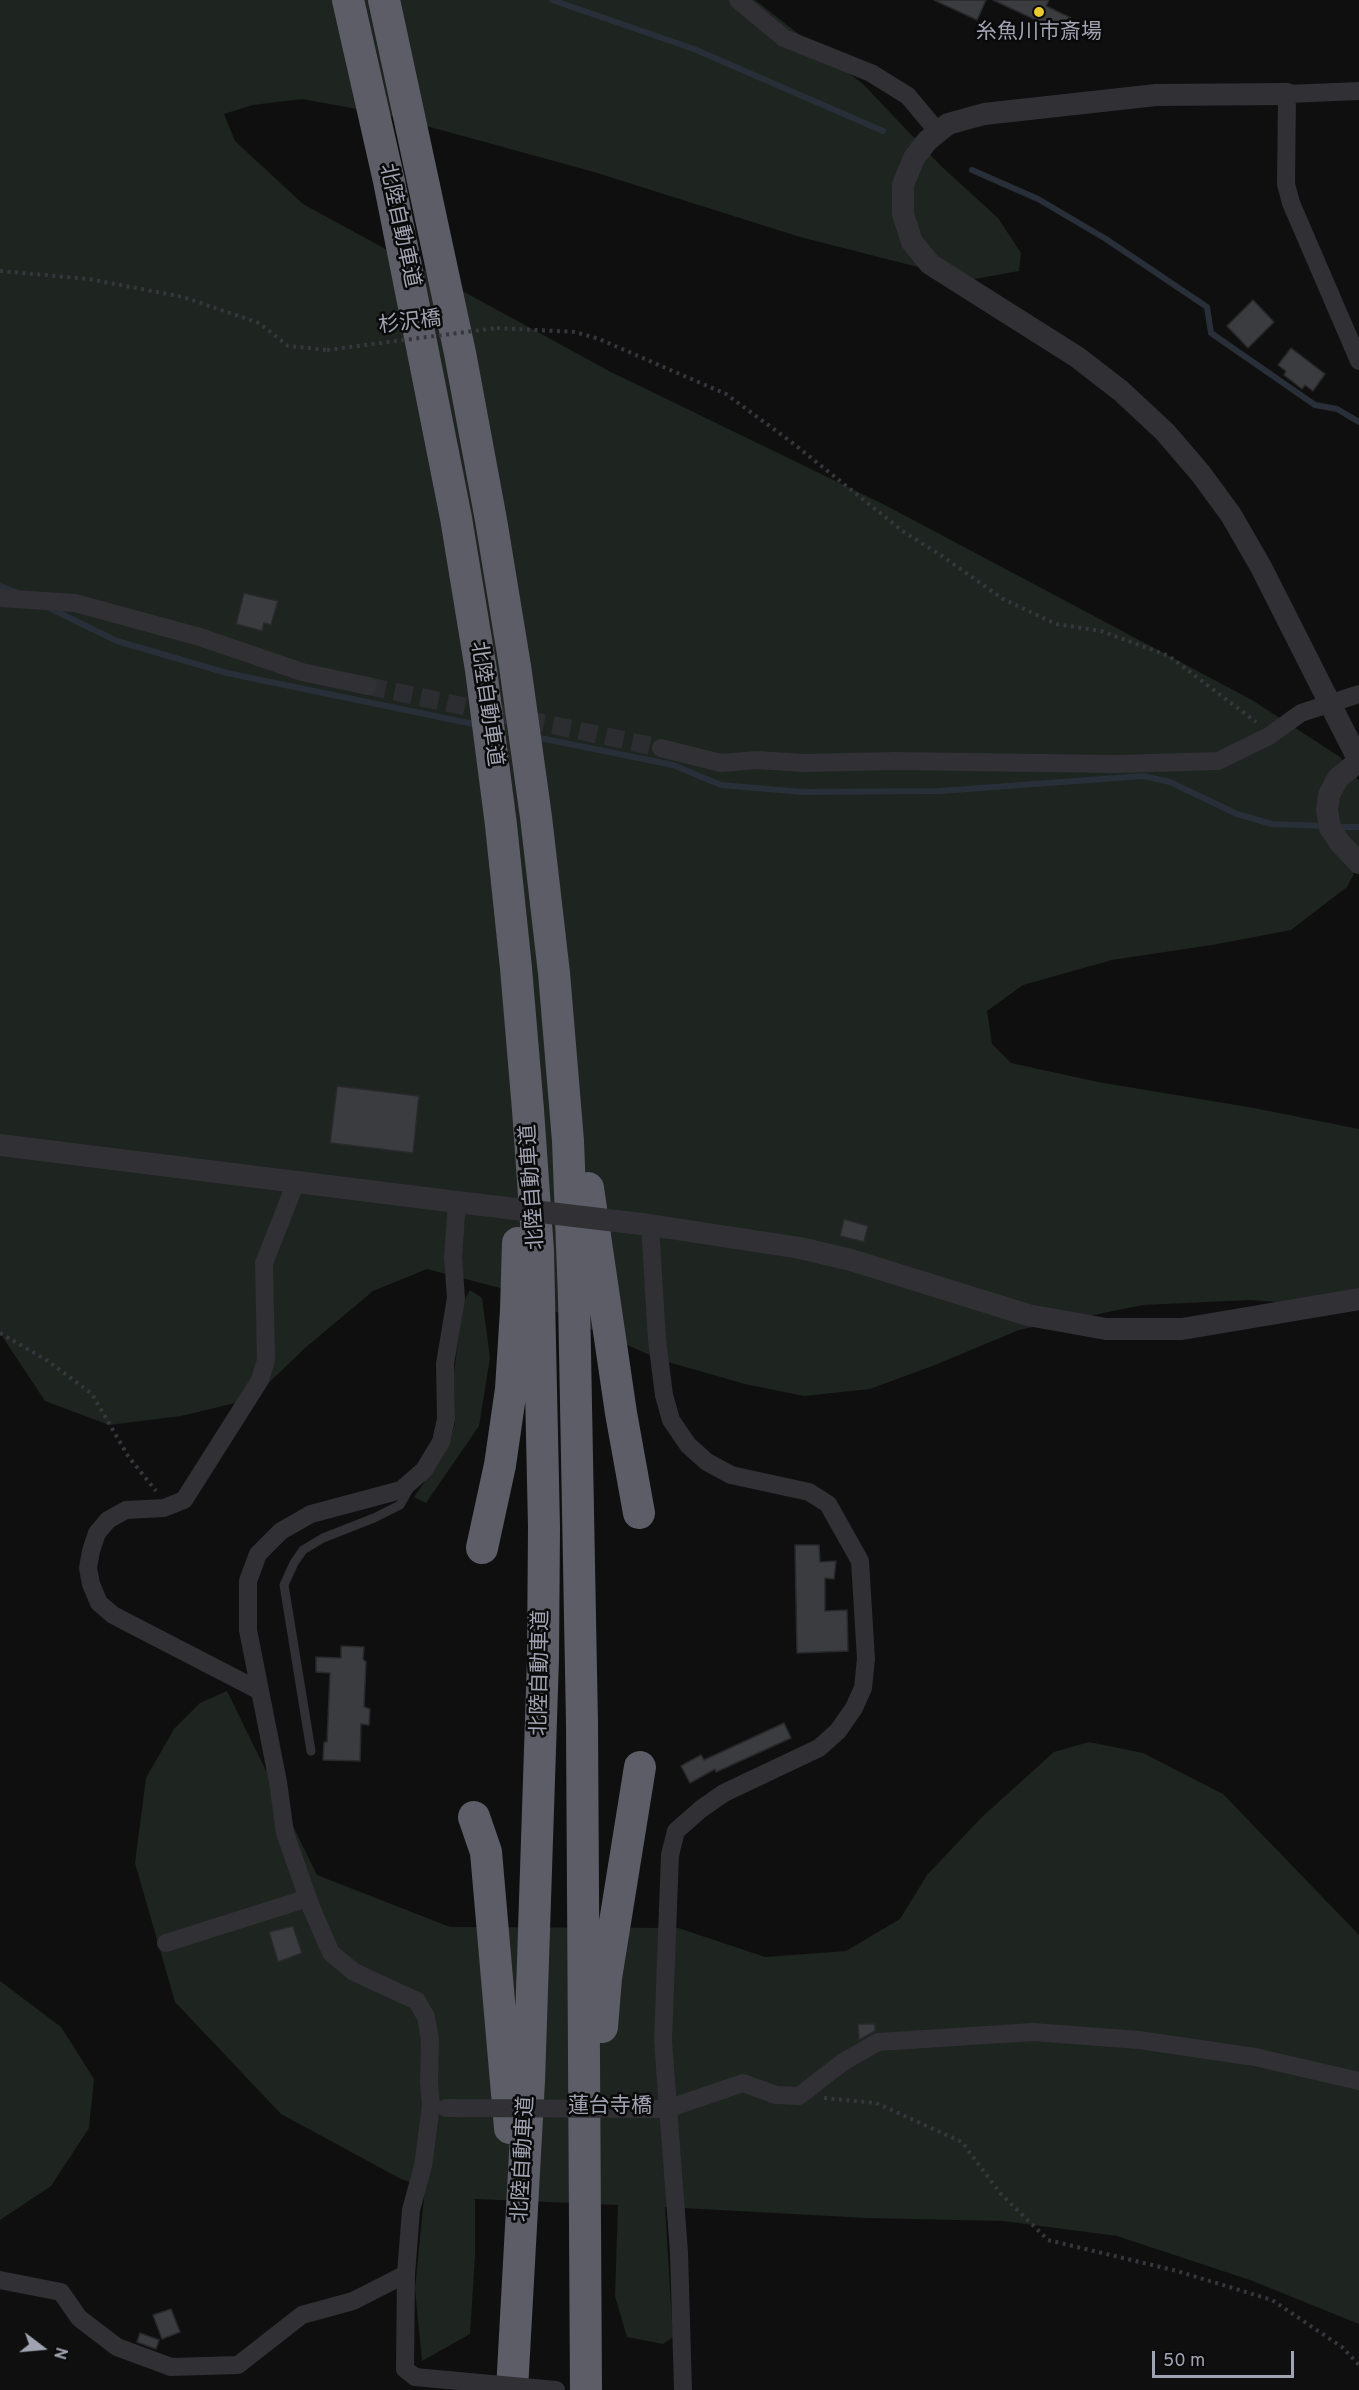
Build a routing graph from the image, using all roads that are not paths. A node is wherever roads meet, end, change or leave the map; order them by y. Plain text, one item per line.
1 (348, 0) edge
2 (384, 0) edge
3 (738, 0) edge
4 (1359, 91) edge
5 (1287, 94) junction
6 (938, 132) junction
7 (1352, 331) edge
8 (1359, 361) edge
9 (0, 597) edge
10 (368, 686) tunnel mouth
11 (1359, 694) edge
12 (1330, 704) junction
13 (661, 748) tunnel mouth
14 (1359, 761) edge
15 (501, 825) junction
16 (1359, 863) edge
17 (554, 974) junction
18 (0, 1145) edge
19 (296, 1182) junction
20 (457, 1202) junction
21 (650, 1225) junction
22 (1359, 1299) edge
23 (414, 1479) junction
24 (639, 1513) dead end
25 (482, 1548) dead end
26 (260, 1692) junction
27 (311, 1751) dead end
28 (640, 1767) dead end
29 (474, 1817) dead end
30 (308, 1898) junction
31 (166, 1943) dead end
32 (1359, 2081) edge
33 (438, 2107) junction
34 (667, 2109) junction
35 (406, 2274) junction
36 (0, 2280) edge
37 (514, 2357) junction
38 (512, 2390) edge
39 (556, 2390) edge
40 (586, 2390) edge
41 (593, 2390) edge
42 (683, 2390) edge

1 - 15 highway, 北陸自動車道
2 - 17 highway, 北陸自動車道
3 - 6 street
4 - 5 street
5 - 6 street
5 - 7 street
6 - 12 street
7 - 8 street
9 - 10 street
11 - 12 street
12 - 13 street
12 - 14 street
14 - 16 street
15 - 25 highway
15 - 37 highway, 北陸自動車道
17 - 24 highway
17 - 40 highway, 北陸自動車道
18 - 19 street
19 - 20 street
19 - 26 street
20 - 21 street, bridge
20 - 23 street
21 - 22 street
21 - 34 street
23 - 26 street
23 - 27 lane
26 - 30 street
28 - 41 highway
29 - 37 highway
30 - 31 street
30 - 33 street
32 - 34 street, 蓮台寺橋
33 - 34 street, 蓮台寺橋, bridge
33 - 35 street
34 - 42 street
35 - 36 street
35 - 39 street, bridge
37 - 38 highway, 北陸自動車道

